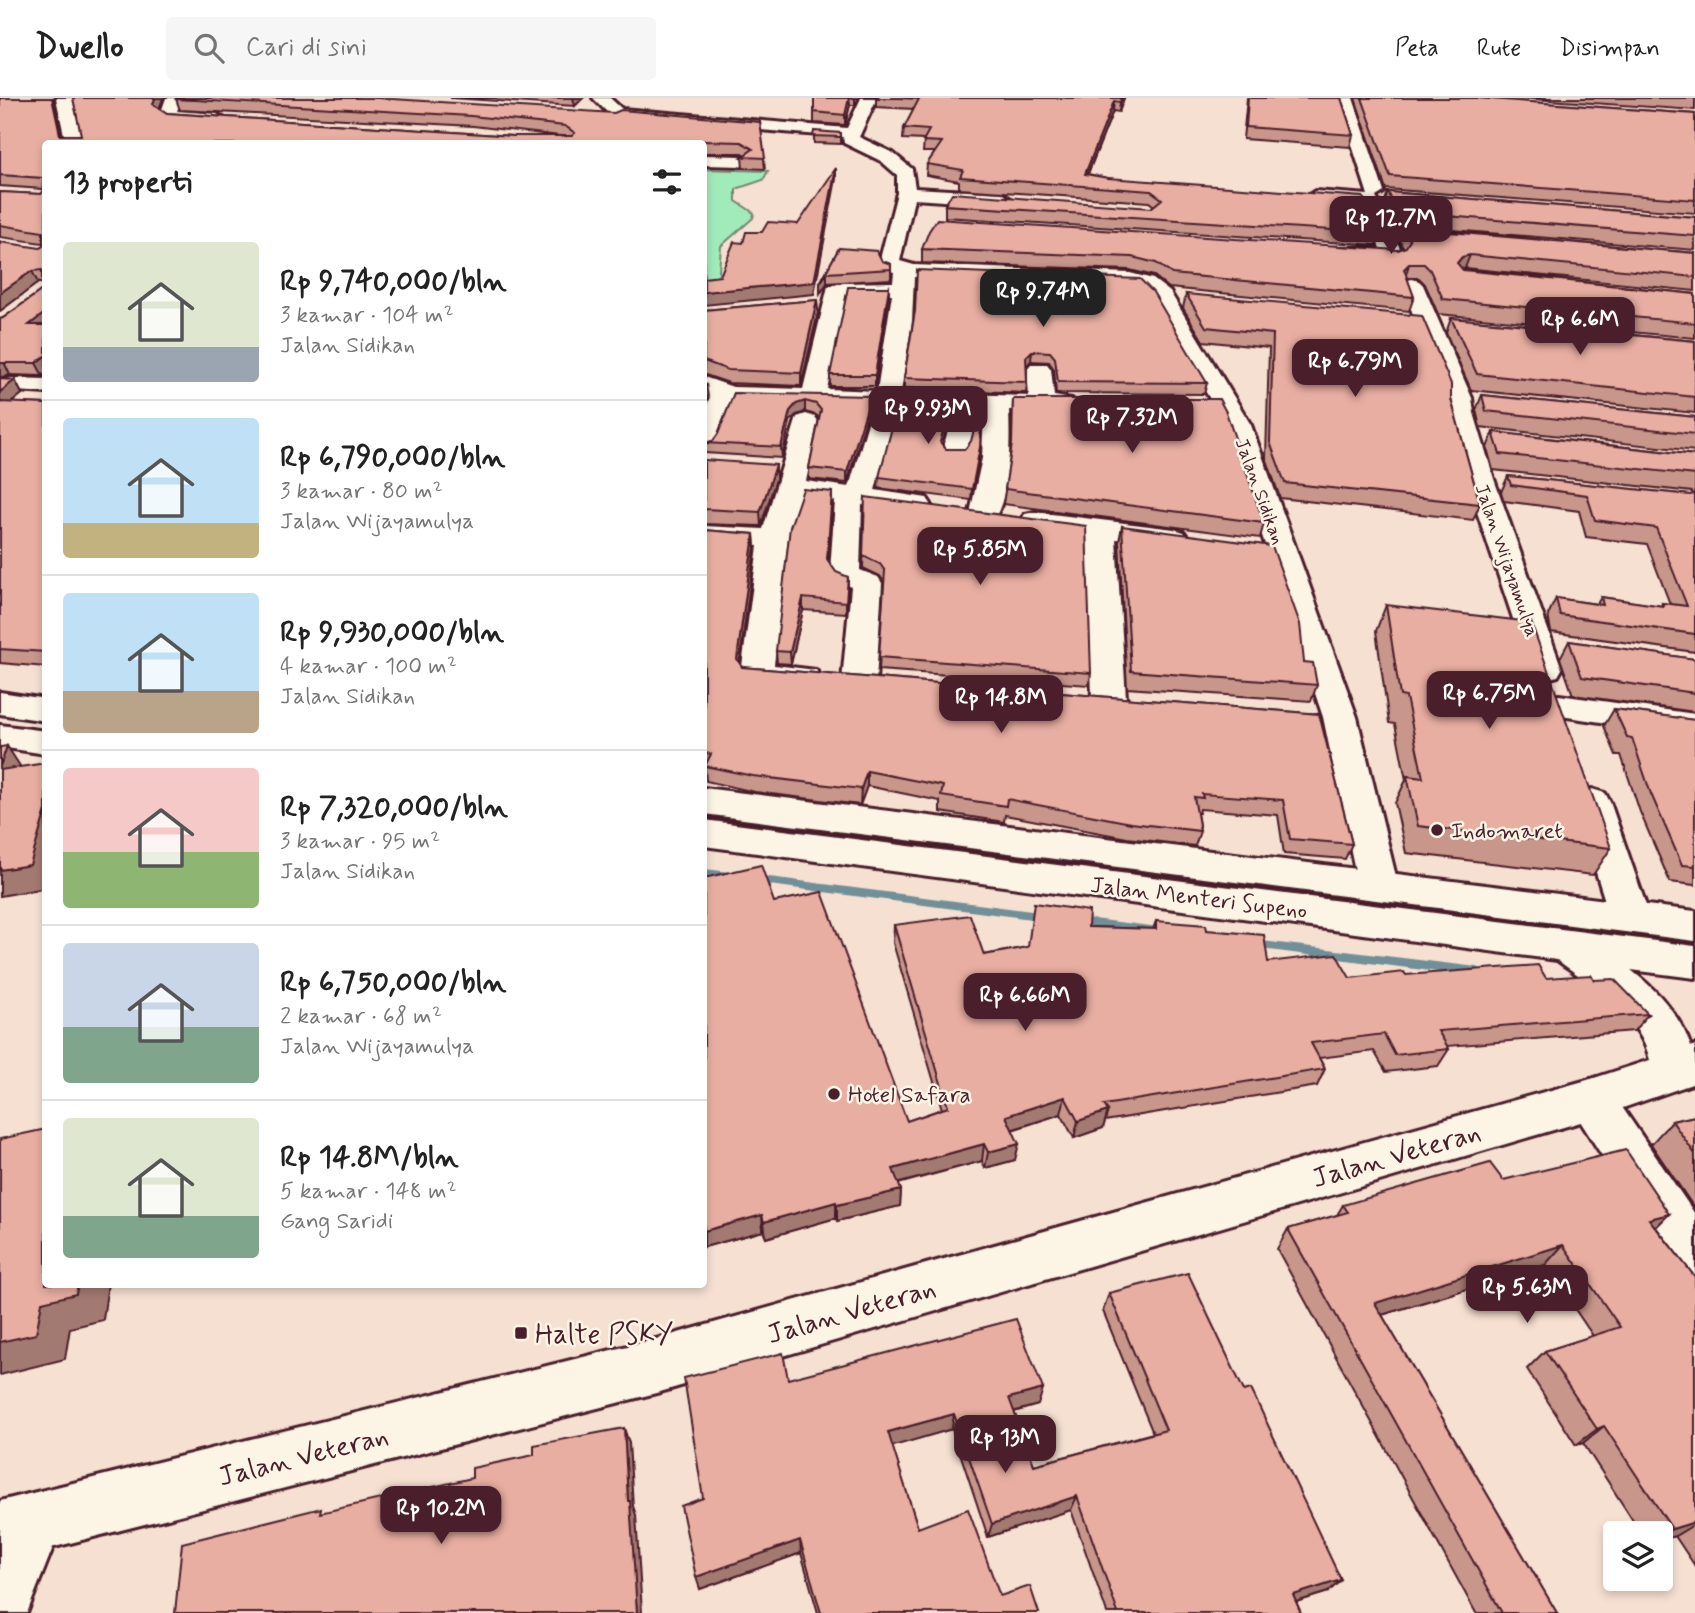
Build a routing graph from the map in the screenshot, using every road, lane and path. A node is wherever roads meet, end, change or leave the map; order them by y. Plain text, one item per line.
1 (64, 98) edge
2 (869, 98) edge
3 (1345, 98) edge
4 (172, 101) edge
5 (580, 102) dead end
6 (608, 113) edge
7 (231, 114) edge
8 (853, 133) junction
9 (74, 140) edge
10 (707, 160) edge
11 (742, 161) edge
12 (1383, 187) dead end
13 (906, 193) junction
14 (1292, 196) edge
15 (1025, 201) edge
16 (1354, 228) edge
17 (1381, 230) junction
18 (1325, 250) edge
19 (904, 279) junction
20 (1412, 285) edge
21 (1162, 297) junction
22 (1190, 300) edge
23 (834, 302) junction
24 (807, 304) edge
25 (1039, 369) dead end
26 (11, 385) edge
27 (42, 386) edge
28 (714, 389) edge
29 (888, 398) junction
30 (969, 401) junction
31 (996, 403) junction
32 (1042, 403) junction
33 (1081, 404) edge
34 (1198, 404) edge
35 (1225, 404) junction
36 (809, 410) junction
37 (955, 451) edge
38 (708, 457) edge
39 (785, 475) junction
40 (854, 495) junction
41 (961, 510) junction
42 (1101, 528) junction
43 (707, 534) edge
44 (774, 538) junction
45 (1205, 542) edge
46 (1535, 642) junction
47 (1575, 648) edge
48 (1109, 699) edge
49 (0, 704) edge
50 (42, 709) edge
51 (1695, 725) edge
52 (0, 736) edge
53 (42, 742) edge
54 (1581, 772) edge
55 (710, 818) edge
56 (1378, 885) junction
57 (1630, 917) junction
58 (1695, 926) edge
59 (1566, 944) junction
60 (1695, 962) edge
61 (1685, 1068) edge
62 (1591, 1099) junction
63 (1695, 1257) edge
64 (17, 1527) edge
65 (0, 1605) edge

1 - 9 street
2 - 8 street
3 - 12 street
4 - 7 street
5 - 6 street
6 - 8 street
8 - 13 street
10 - 11 street
13 - 15 street
13 - 19 street
14 - 17 street
16 - 17 street
17 - 18 street
19 - 21 street, Jalan Sidikan
19 - 23 street, Jalan Sidikan
19 - 29 street
20 - 46 street, Jalan Wijayamulya
21 - 22 street
21 - 35 street, Jalan Sidikan
23 - 24 street
23 - 36 street
25 - 32 street
26 - 27 street
28 - 36 street
28 - 38 street
29 - 30 street
29 - 36 street
29 - 40 street
30 - 31 street
30 - 37 street
31 - 32 street
31 - 41 street
32 - 33 street
34 - 35 street
35 - 56 street, Jalan Sidikan
36 - 39 street
39 - 40 street
39 - 44 street
40 - 41 street
40 - 44 street
41 - 42 street
42 - 45 street
42 - 48 street
43 - 44 street
46 - 47 street
46 - 51 street, Jalan Wijayamulya
49 - 50 street
52 - 53 street
54 - 57 street
55 - 56 street, Jalan Menteri Supeno
55 - 59 street, Jalan Menteri Supeno
56 - 57 street, Jalan Menteri Supeno
57 - 58 street, Jalan Menteri Supeno
59 - 60 street, Jalan Menteri Supeno
59 - 61 street
61 - 62 street, Jalan Veteran
62 - 63 street
62 - 64 street, Jalan Veteran
64 - 65 street

